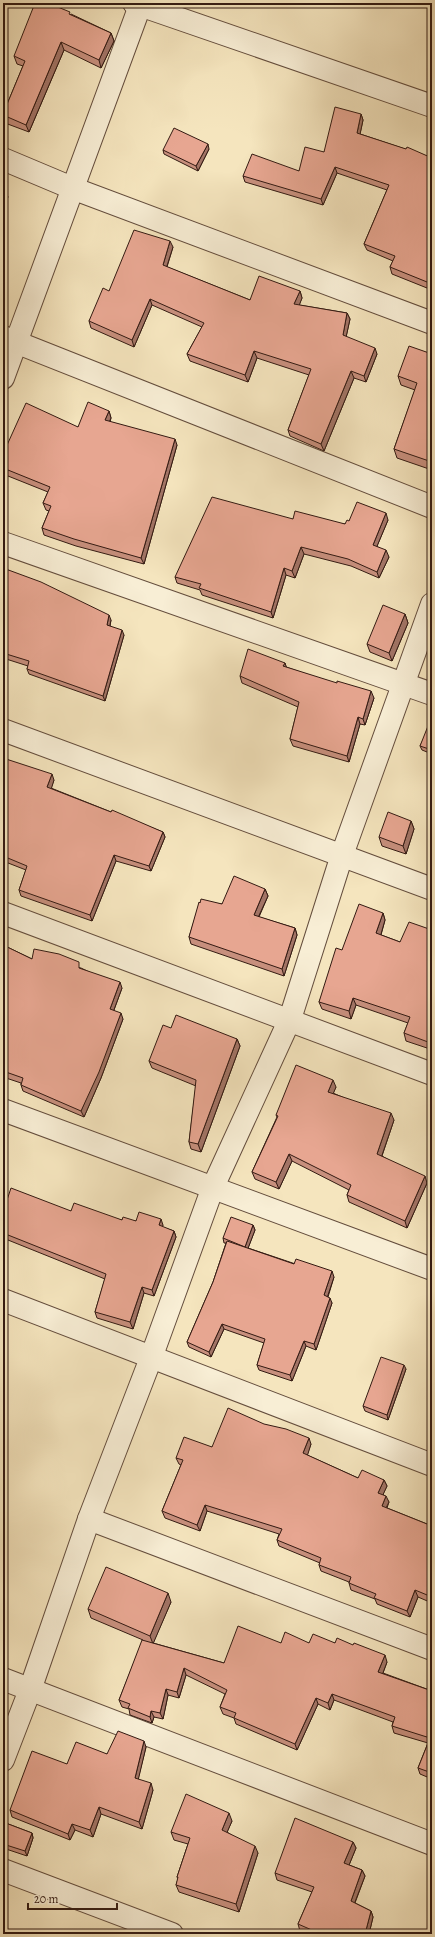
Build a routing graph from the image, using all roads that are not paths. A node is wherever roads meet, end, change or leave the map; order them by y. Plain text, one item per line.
1 (138, 4) edge
2 (432, 106) edge
3 (3, 159) edge
4 (72, 188) junction
5 (432, 323) edge
6 (10, 340) edge
7 (3, 378) edge
8 (432, 506) edge
9 (3, 543) edge
10 (432, 604) edge
11 (403, 683) junction
12 (432, 694) edge
13 (3, 730) edge
14 (342, 856) junction
15 (432, 889) edge
16 (3, 912) edge
17 (290, 1019) junction
18 (432, 1074) edge
19 (3, 1110) edge
20 (213, 1188) junction
21 (432, 1269) edge
22 (3, 1300) edge
23 (151, 1358) junction
24 (432, 1465) edge
25 (89, 1519) junction
26 (432, 1649) edge
27 (3, 1679) edge
28 (30, 1690) junction
29 (3, 1760) edge
30 (432, 1844) edge
31 (3, 1870) edge
32 (172, 1934) edge

1 - 2 street
1 - 4 street
3 - 4 street
4 - 5 street
4 - 6 street
6 - 7 street
6 - 8 street
9 - 11 street
10 - 11 street
11 - 12 street
11 - 14 street
13 - 14 street
14 - 15 street
14 - 17 street
16 - 17 street
17 - 18 street
17 - 20 street
19 - 20 street
20 - 21 street
20 - 23 street
22 - 23 street
23 - 24 street
23 - 25 street
25 - 26 street
25 - 28 street
27 - 28 street
28 - 29 street
28 - 30 street
31 - 32 street

